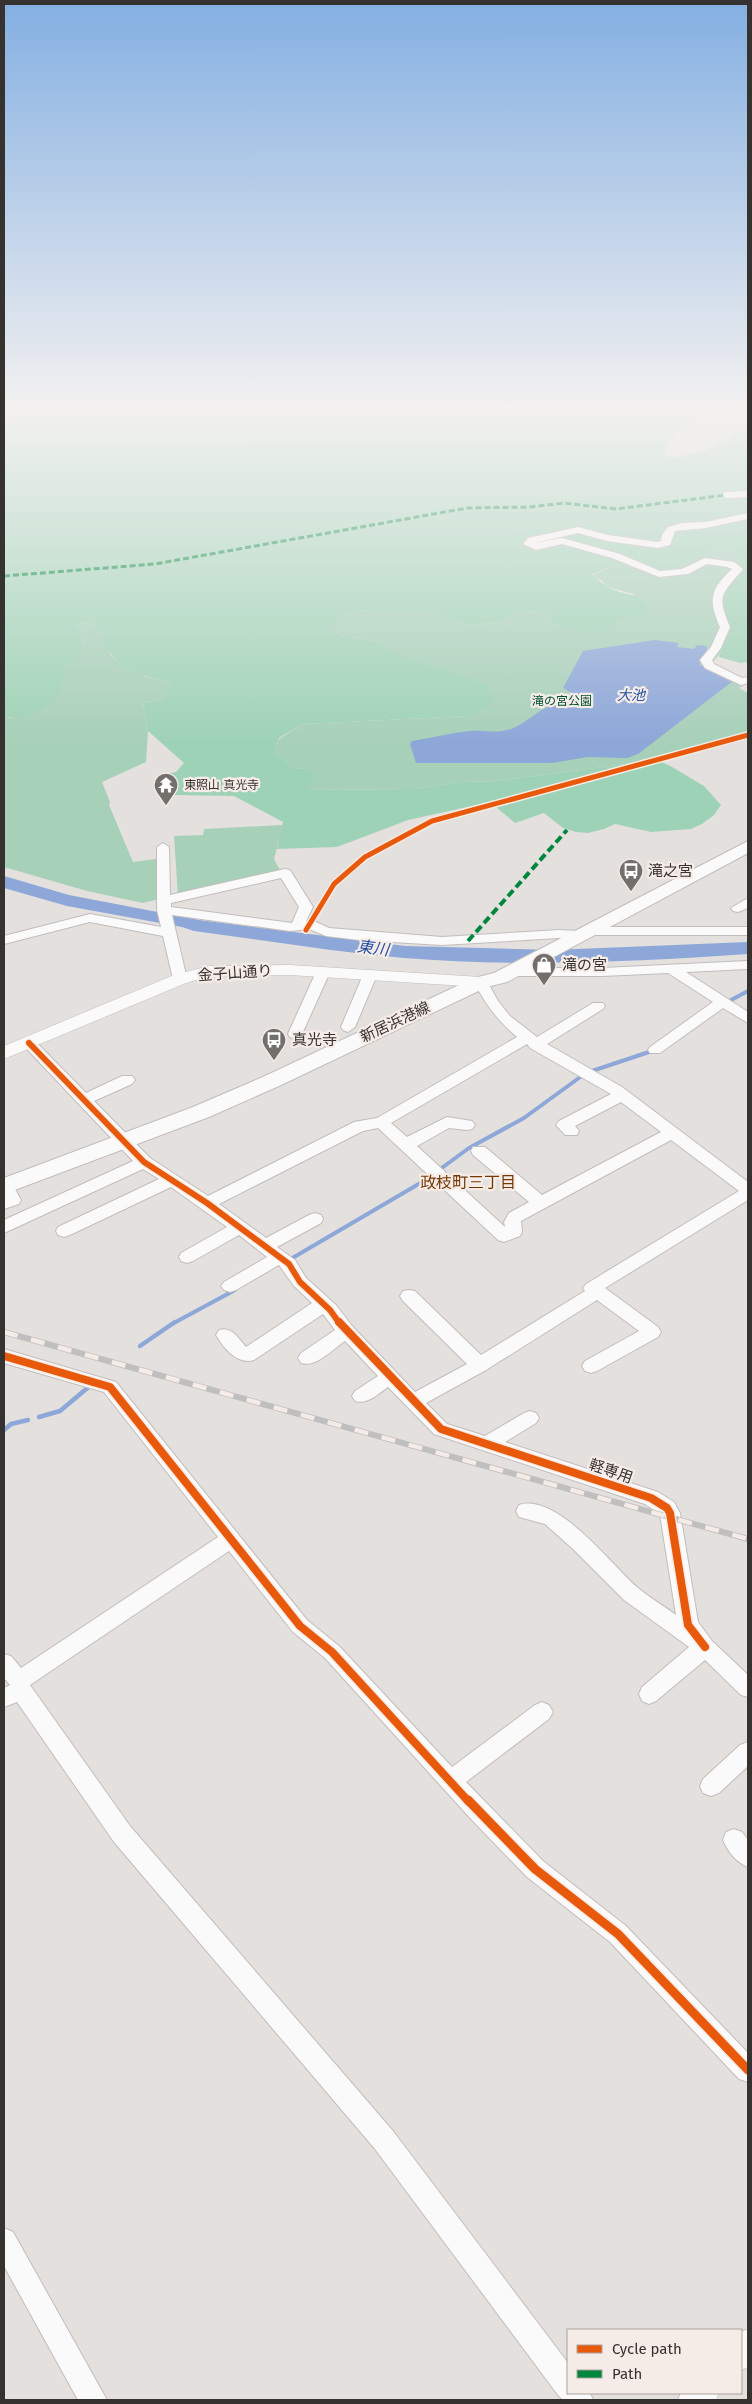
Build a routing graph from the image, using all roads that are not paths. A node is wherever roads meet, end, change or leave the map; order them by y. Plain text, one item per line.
1 (738, 518) edge
2 (748, 680) edge
3 (163, 846) dead end
4 (746, 850) edge
5 (164, 907) junction
6 (298, 924) junction
7 (748, 931) edge
8 (168, 932) junction
9 (577, 936) junction
10 (4, 940) edge
11 (748, 965) edge
12 (517, 969) junction
13 (671, 969) junction
14 (323, 972) junction
15 (370, 974) junction
16 (180, 979) junction
17 (482, 982) junction
18 (722, 1002) junction
19 (598, 1006) dead end
20 (748, 1018) edge
21 (348, 1027) dead end
22 (295, 1034) dead end
23 (531, 1041) junction
24 (29, 1043) junction
25 (655, 1050) dead end
26 (4, 1053) edge
27 (127, 1080) dead end
28 (622, 1095) junction
29 (83, 1100) junction
30 (381, 1122) junction
31 (467, 1126) dead end
32 (571, 1131) dead end
33 (672, 1133) junction
34 (124, 1142) junction
35 (406, 1145) junction
36 (479, 1152) dead end
37 (144, 1162) junction
38 (172, 1180) junction
39 (4, 1190) edge
40 (748, 1190) edge
41 (748, 1194) edge
42 (541, 1202) junction
43 (207, 1203) junction
44 (315, 1219) dead end
45 (4, 1227) edge
46 (240, 1227) junction
47 (64, 1231) dead end
48 (187, 1256) dead end
49 (281, 1258) junction
50 (237, 1288) dead end
51 (597, 1292) junction
52 (409, 1296) dead end
53 (324, 1304) junction
54 (346, 1331) junction
55 (224, 1335) dead end
56 (4, 1356) edge
57 (307, 1358) dead end
58 (480, 1366) junction
59 (591, 1366) dead end
60 (390, 1377) junction
61 (361, 1396) dead end
62 (414, 1401) junction
63 (530, 1418) dead end
64 (487, 1444) junction
65 (526, 1511) dead end
66 (231, 1539) junction
67 (705, 1647) junction
68 (12, 1683) edge
69 (748, 1688) edge
70 (649, 1694) dead end
71 (542, 1712) dead end
72 (748, 1752) edge
73 (450, 1781) junction
74 (711, 1786) dead end
75 (744, 2057) edge
76 (4, 2241) edge
77 (567, 2384) edge
78 (93, 2400) edge

1 - 2 street
3 - 5 street
4 - 9 main road, 新居浜港線
5 - 6 street
5 - 6 street
5 - 8 street
6 - 9 street
7 - 9 street
8 - 10 street
8 - 16 street
9 - 12 main road, 新居浜港線
11 - 13 street
12 - 13 street
12 - 17 main road, 新居浜港線
13 - 18 street
14 - 15 street, 金子山通り
14 - 16 street, 金子山通り
14 - 22 street
15 - 17 street, 金子山通り
15 - 21 street
16 - 24 street, 金子山通り
17 - 23 street
17 - 34 main road, 新居浜港線
18 - 20 street
18 - 25 street
19 - 23 street
23 - 28 street
23 - 30 street
24 - 26 street, 金子山通り
24 - 29 street, 軽専用
27 - 29 street
28 - 32 street
28 - 33 street
29 - 34 street, 軽専用
30 - 35 street
30 - 43 street
31 - 35 street
33 - 40 street
33 - 42 street
34 - 37 street, 軽専用
34 - 39 main road, 新居浜港線
35 - 42 street
36 - 42 street
37 - 38 street, 軽専用
37 - 45 street
38 - 43 street, 軽専用
38 - 47 street
41 - 51 street
43 - 46 street, 軽専用
44 - 49 street
46 - 48 street
46 - 49 street, 軽専用
49 - 50 street
49 - 53 street, 軽専用
51 - 58 street
51 - 59 street
52 - 58 street
53 - 54 street, 軽専用
53 - 55 street
54 - 57 street
54 - 60 street, 軽専用
56 - 66 street
58 - 62 street
60 - 61 street
60 - 62 street, 軽専用
62 - 64 street, 軽専用
63 - 64 street
64 - 67 street, 軽専用
65 - 67 street
66 - 68 street
66 - 73 street
67 - 69 street
67 - 70 street
68 - 77 street
71 - 73 street
72 - 74 street
73 - 75 street
76 - 78 street

